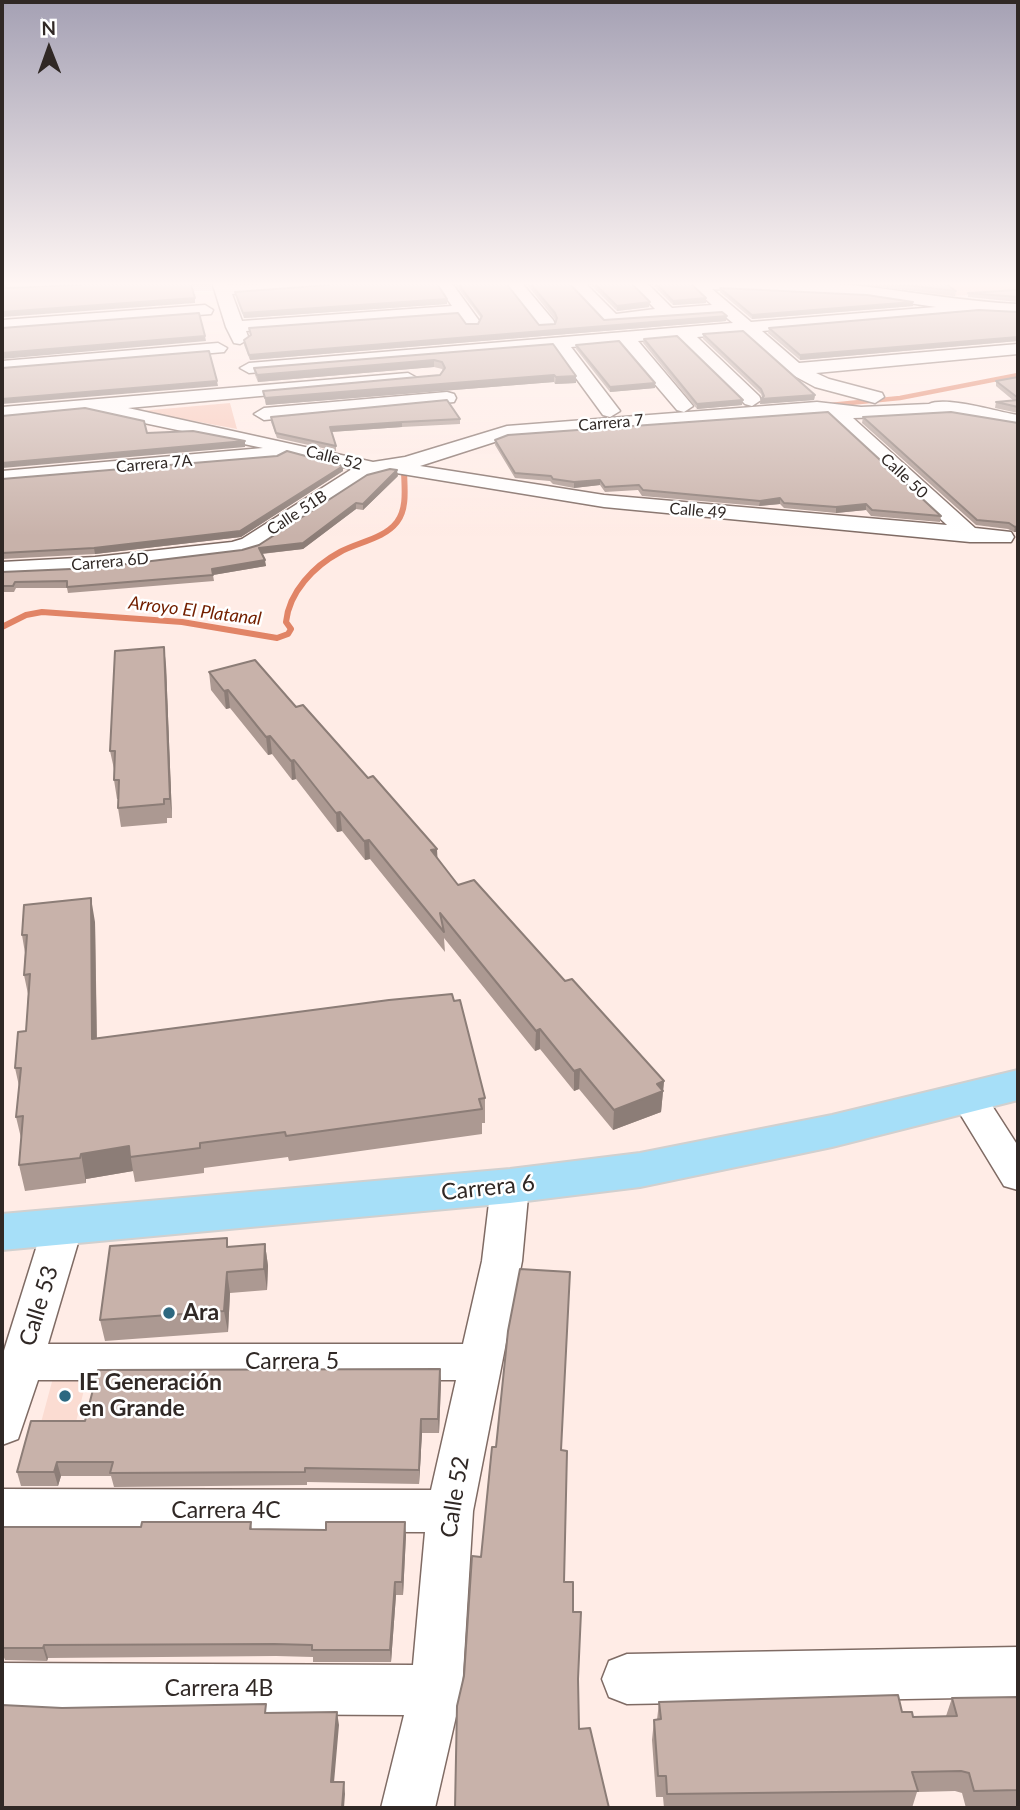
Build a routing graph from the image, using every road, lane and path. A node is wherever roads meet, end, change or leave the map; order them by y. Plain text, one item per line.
1 (223, 366) edge
2 (268, 366) edge
3 (431, 366) edge
4 (577, 366) edge
5 (650, 366) edge
6 (717, 366) edge
7 (792, 366) edge
8 (813, 366) edge
9 (249, 368) joint
10 (795, 369) junction
11 (420, 377) edge
12 (229, 386) junction
13 (447, 398) junction
14 (752, 400) dead end
15 (260, 401) junction
16 (88, 406) junction
17 (684, 406) dead end
18 (957, 410) junction
19 (610, 411) dead end
20 (118, 412) junction
21 (2, 413) edge
22 (839, 415) dead end
23 (1018, 421) edge
24 (2, 422) edge
25 (240, 436) junction
26 (483, 438) junction
27 (273, 444) junction
28 (306, 451) junction
29 (396, 467) junction
30 (373, 468) junction
31 (2, 477) edge
32 (970, 535) junction
33 (1003, 537) dead end
34 (218, 551) joint
35 (2, 569) edge
36 (1018, 1085) edge
37 (969, 1099) junction
38 (1018, 1176) edge
39 (510, 1186) junction
40 (63, 1226) junction
41 (2, 1232) edge
42 (22, 1362) junction
43 (479, 1362) junction
44 (2, 1426) edge
45 (2, 1510) edge
46 (450, 1511) junction
47 (1018, 1672) edge
48 (627, 1679) dead end
49 (2, 1688) edge
50 (436, 1690) junction
51 (408, 1808) edge

1 - 12 street
2 - 9 street
3 - 13 street
4 - 19 street
5 - 17 street
6 - 14 street
7 - 10 street
8 - 10 street
9 - 15 street
10 - 18 street
11 - 15 street
12 - 15 street
12 - 16 street
12 - 20 street
12 - 25 street
13 - 15 street
13 - 26 street
15 - 27 street
16 - 20 street, Calle 52
16 - 21 street
18 - 23 street
18 - 26 street, Carrera 7
20 - 24 street
20 - 25 street, Calle 52
22 - 32 street, Calle 50
25 - 27 street, Calle 52
26 - 29 street, Carrera 7
27 - 28 street, Calle 52
28 - 30 street, Calle 52
28 - 31 street, Carrera 7A
29 - 30 street, Calle 52
29 - 32 street, Calle 49
30 - 34 street, Calle 51B
32 - 33 street, Calle 49
34 - 35 street, Carrera 6D
36 - 37 main road, Carrera 6
37 - 38 street
37 - 39 main road, Carrera 6
39 - 40 main road, Carrera 6
39 - 43 street, Calle 52
40 - 41 main road, Carrera 6
40 - 42 street, Calle 53
42 - 43 street, Carrera 5
42 - 44 street, Calle 53
43 - 46 street, Calle 52
45 - 46 street, Carrera 4C
46 - 50 street, Calle 52
47 - 48 street
49 - 50 street, Carrera 4B
50 - 51 street, Calle 52

